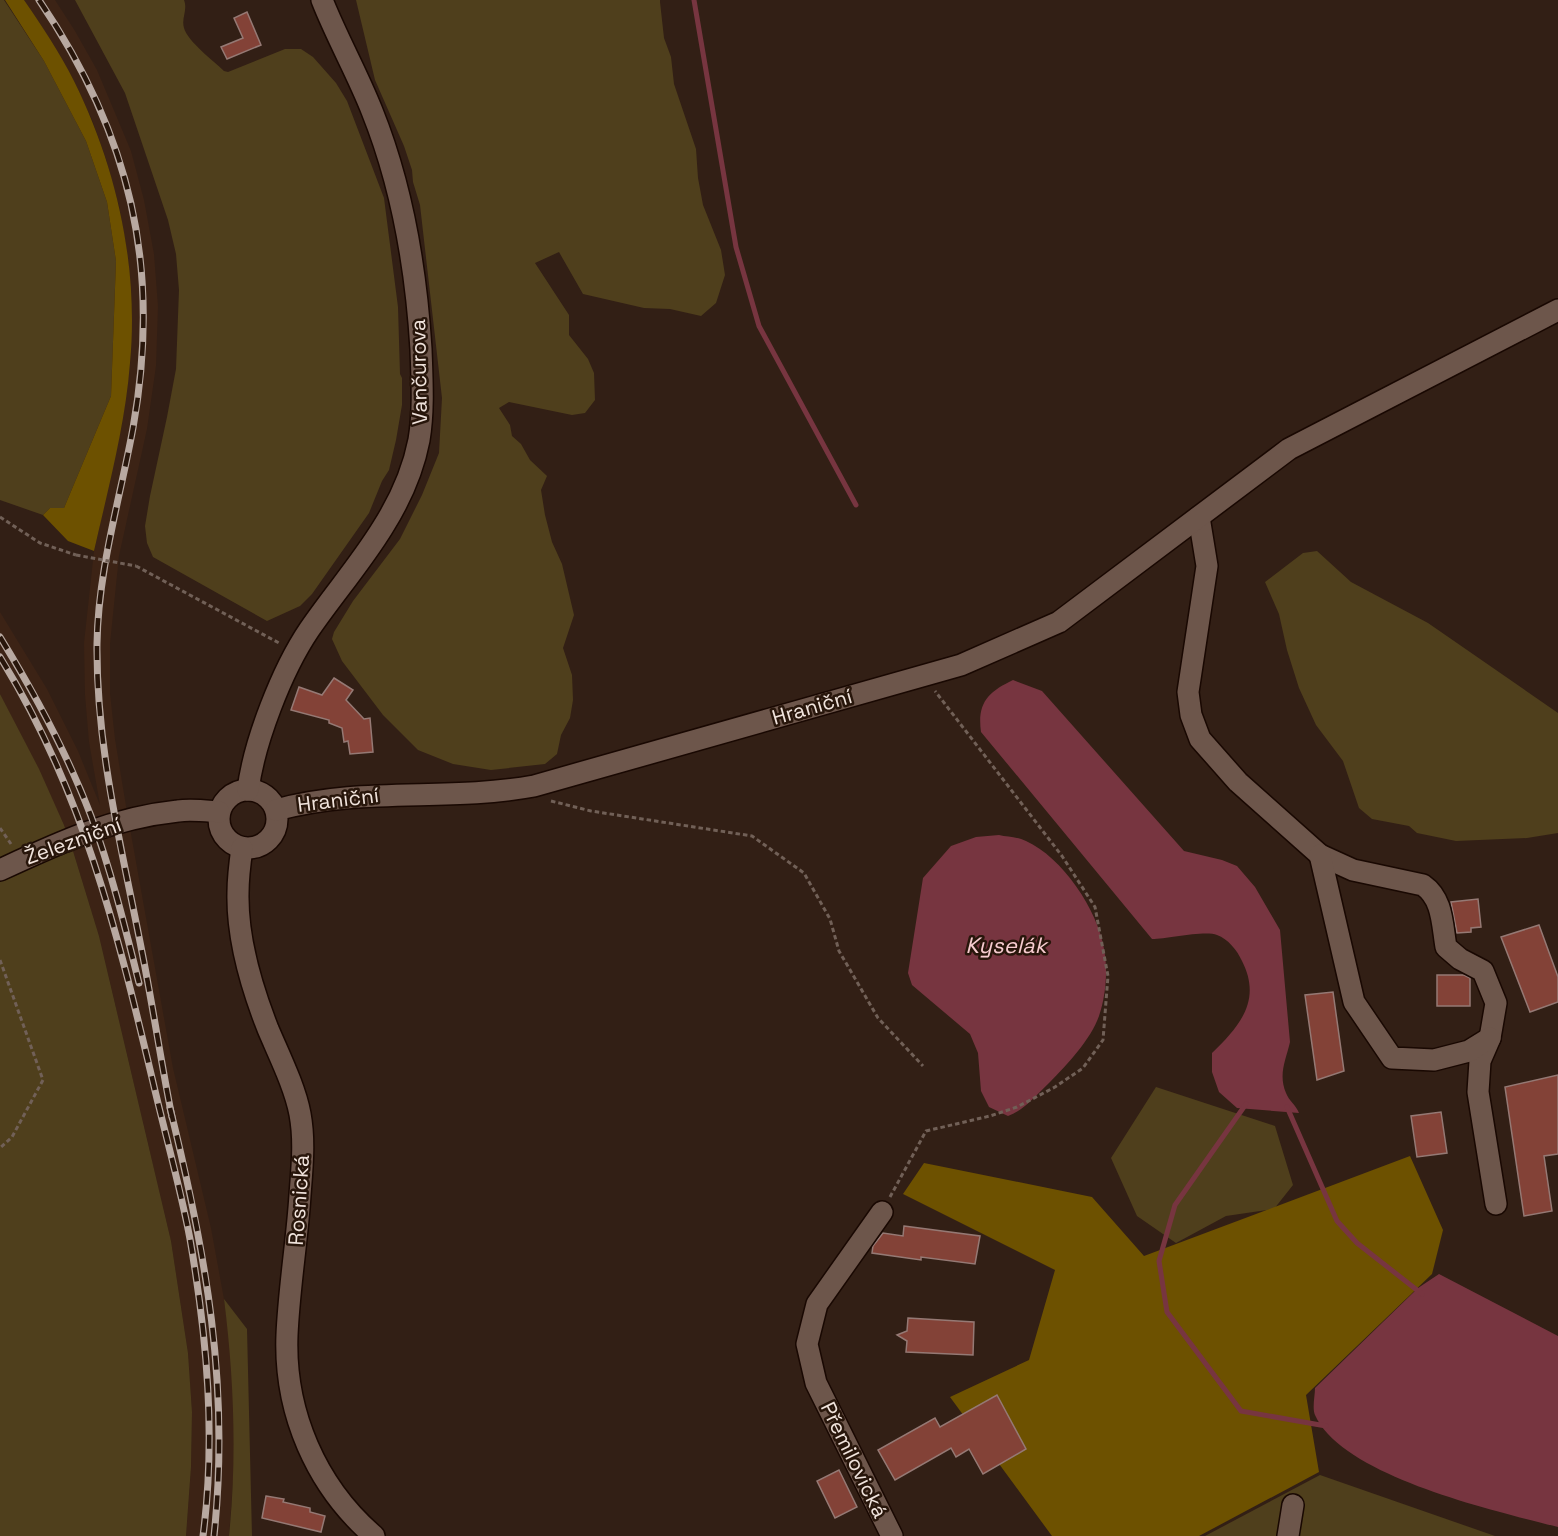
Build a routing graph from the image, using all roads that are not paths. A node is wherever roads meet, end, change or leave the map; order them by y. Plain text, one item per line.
1 (322, 0) edge
2 (1558, 310) edge
3 (1199, 517) junction
4 (248, 790) junction
5 (276, 810) junction
6 (219, 812) junction
7 (242, 848) junction
8 (1320, 855) junction
9 (0, 870) edge
10 (1490, 1038) junction
11 (1496, 1204) dead end
12 (882, 1212) road end
13 (1293, 1505) dead end
14 (374, 1536) edge
15 (892, 1536) edge
16 (1288, 1536) edge

1 - 4 street, Vančurova
2 - 3 street, Hraniční
3 - 5 street, Hraniční
3 - 8 street
4 - 5 street
4 - 6 street
5 - 7 street
6 - 7 street
6 - 9 street, Železniční
7 - 14 street, Rosnická
8 - 10 street
8 - 10 street
10 - 11 street
12 - 15 street, Přemilovická
13 - 16 street

